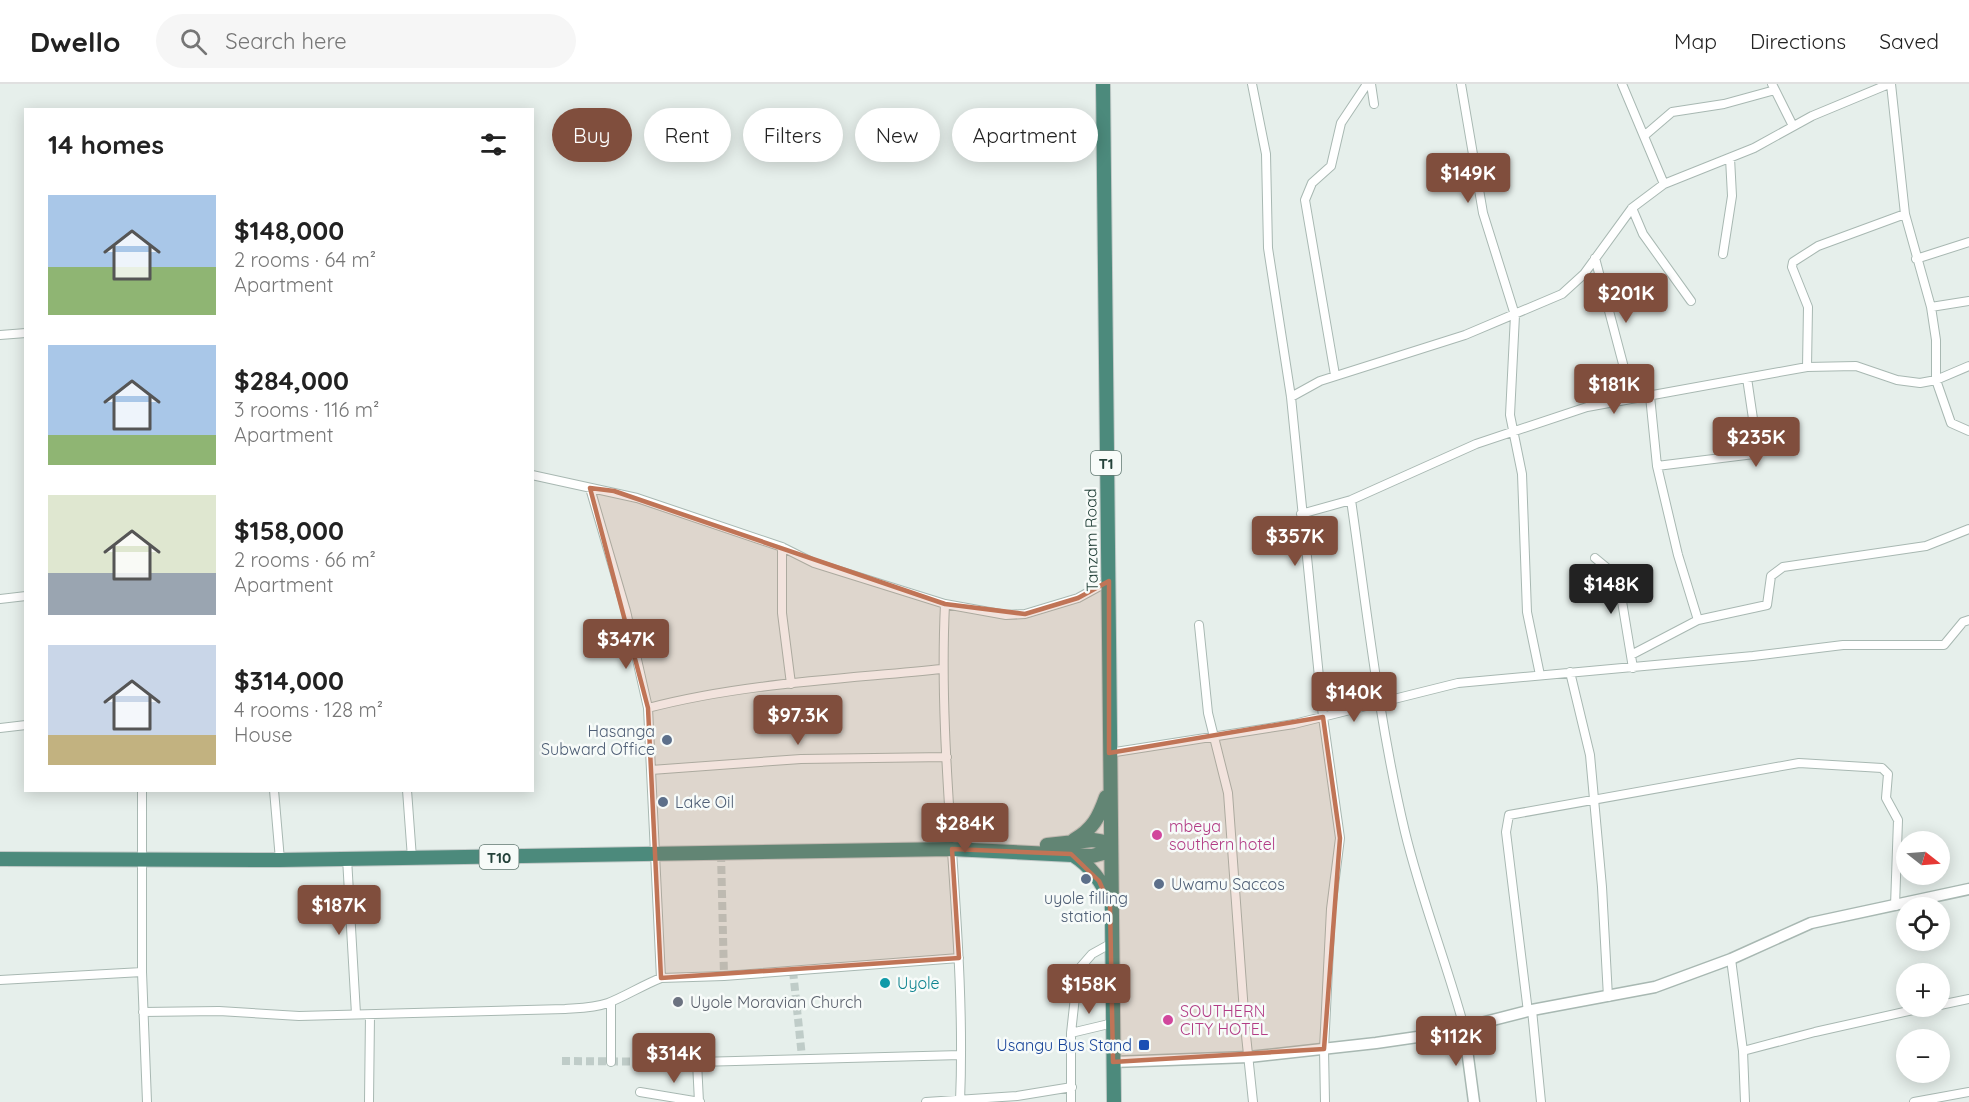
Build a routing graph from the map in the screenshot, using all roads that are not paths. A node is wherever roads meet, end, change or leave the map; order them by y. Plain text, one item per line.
1 (1103, 84) edge
2 (1252, 84) edge
3 (1369, 84) edge
4 (1461, 84) edge
5 (1622, 84) edge
6 (1890, 84) edge
7 (1773, 87) edge
8 (1374, 104) dead end
9 (1793, 126) junction
10 (1644, 136) junction
11 (1730, 158) junction
12 (1664, 184) junction
13 (1632, 208) junction
14 (1905, 214) junction
15 (1969, 242) edge
16 (1723, 254) dead end
17 (1595, 258) junction
18 (1916, 260) junction
19 (1691, 301) dead end
20 (1969, 301) edge
21 (1931, 307) junction
22 (1515, 315) junction
23 (24, 333) edge
24 (0, 335) edge
25 (1969, 366) edge
26 (1807, 367) junction
27 (1335, 375) junction
28 (1747, 378) junction
29 (1936, 380) junction
30 (1650, 396) junction
31 (1291, 397) junction
32 (1632, 398) junction
33 (1969, 431) edge
34 (1512, 432) junction
35 (1657, 466) junction
36 (534, 475) edge
37 (590, 488) junction
38 (1351, 500) junction
39 (1301, 514) junction
40 (1969, 528) edge
41 (782, 547) junction
42 (1595, 558) dead end
43 (1109, 581) junction
44 (24, 596) edge
45 (0, 599) edge
46 (945, 604) junction
47 (1698, 620) junction
48 (1969, 620) edge
49 (1199, 626) dead end
50 (1631, 655) junction
51 (1633, 668) junction
52 (942, 669) junction
53 (1570, 672) junction
54 (1540, 675) junction
55 (791, 684) junction
56 (1379, 703) junction
57 (648, 708) junction
58 (1323, 717) junction
59 (24, 725) edge
60 (0, 728) edge
61 (1213, 736) junction
62 (1109, 753) junction
63 (947, 757) junction
64 (651, 770) junction
65 (1109, 788) junction
66 (142, 792) edge
67 (274, 792) edge
68 (407, 792) edge
69 (1594, 799) junction
70 (1111, 847) junction
71 (952, 849) junction
72 (1069, 849) junction
73 (657, 854) junction
74 (143, 858) junction
75 (347, 858) junction
76 (412, 858) junction
77 (0, 859) edge
78 (280, 860) junction
79 (1969, 889) edge
80 (1110, 905) junction
81 (1895, 906) junction
82 (1110, 944) junction
83 (959, 958) junction
84 (1731, 958) junction
85 (142, 972) junction
86 (661, 978) junction
87 (0, 980) edge
88 (1608, 997) junction
89 (1969, 999) edge
90 (611, 1002) junction
91 (1950, 1003) edge
92 (1530, 1011) junction
93 (143, 1012) junction
94 (356, 1014) junction
95 (1896, 1014) edge
96 (370, 1015) junction
97 (1113, 1023) junction
98 (1464, 1027) junction
99 (1071, 1033) junction
100 (1324, 1049) junction
101 (1743, 1051) junction
102 (961, 1055) junction
103 (1250, 1057) junction
104 (611, 1062) dead end
105 (1113, 1062) junction
106 (1072, 1087) junction
107 (640, 1092) dead end
108 (1969, 1092) edge
109 (960, 1101) edge
110 (147, 1102) edge
111 (369, 1102) edge
112 (700, 1102) edge
113 (926, 1102) edge
114 (1071, 1102) edge
115 (1114, 1102) edge
116 (1253, 1102) edge
117 (1325, 1102) edge
118 (1474, 1102) edge
119 (1541, 1102) edge
120 (1744, 1102) edge
121 (1914, 1102) edge

1 - 43 highway, Tanzam Road / T1
2 - 31 street
3 - 8 street
3 - 27 street
4 - 22 street
5 - 10 street
6 - 9 street
6 - 14 street
7 - 9 street
7 - 10 street
9 - 11 street
10 - 12 street
11 - 12 street
11 - 16 street
12 - 13 street
13 - 17 street
13 - 19 street
14 - 18 street
14 - 26 street
15 - 18 street
17 - 22 street
17 - 32 street
18 - 21 street
20 - 21 street
21 - 29 street
22 - 27 street
22 - 34 street
23 - 24 street
25 - 29 street
26 - 28 street
26 - 29 street
27 - 31 street
28 - 30 street
28 - 35 street
29 - 33 street
30 - 32 street
30 - 35 street
31 - 39 street
32 - 34 street
34 - 38 street
34 - 54 street
35 - 47 street
36 - 37 street
37 - 41 street
37 - 57 street
38 - 39 street
38 - 56 street
39 - 58 street
40 - 47 street
41 - 46 street
41 - 55 street
42 - 50 street
43 - 46 street
43 - 62 highway, Tanzam Road / T1
44 - 45 street
46 - 52 street
47 - 50 street
48 - 51 street
49 - 61 street
50 - 51 street
51 - 53 street
52 - 55 street
52 - 63 street
53 - 54 street
53 - 69 street
54 - 56 street
55 - 57 street
56 - 58 street
56 - 98 street
57 - 64 street
58 - 61 street
58 - 100 street
59 - 60 street
61 - 62 street
61 - 103 street
62 - 65 highway, Tanzam Road / T1
63 - 64 street
63 - 71 street
64 - 73 street
65 - 70 highway, Tanzam Road / T1
65 - 72 highway
66 - 74 street
67 - 78 street
68 - 76 street
69 - 81 street
69 - 88 street
69 - 92 street
70 - 72 highway, T10
70 - 80 highway, T1
71 - 72 highway, T10
71 - 73 highway, T10
71 - 83 street
72 - 80 highway
73 - 76 highway, T10
73 - 86 street
74 - 77 highway, T10
74 - 78 highway, T10
74 - 85 street
75 - 76 highway, T10
75 - 78 highway, T10
75 - 94 street
79 - 81 street
80 - 82 highway, T1
81 - 84 street
82 - 97 highway, T1
82 - 99 street
83 - 86 street
83 - 102 street
84 - 88 street
84 - 101 street
85 - 87 street
85 - 93 street
86 - 90 street
88 - 92 street
89 - 91 street
90 - 96 street
90 - 104 street
92 - 98 street
92 - 119 street
93 - 94 street
93 - 110 street
94 - 96 street
95 - 101 street
96 - 111 street
97 - 99 street
97 - 105 highway, T1
98 - 100 street
98 - 118 street
99 - 106 street
100 - 103 street
100 - 117 street
101 - 120 street
102 - 109 street
102 - 112 street
103 - 105 street
103 - 116 street
105 - 115 highway, T1
106 - 109 street
106 - 114 street
107 - 112 street
108 - 121 street
109 - 113 street

